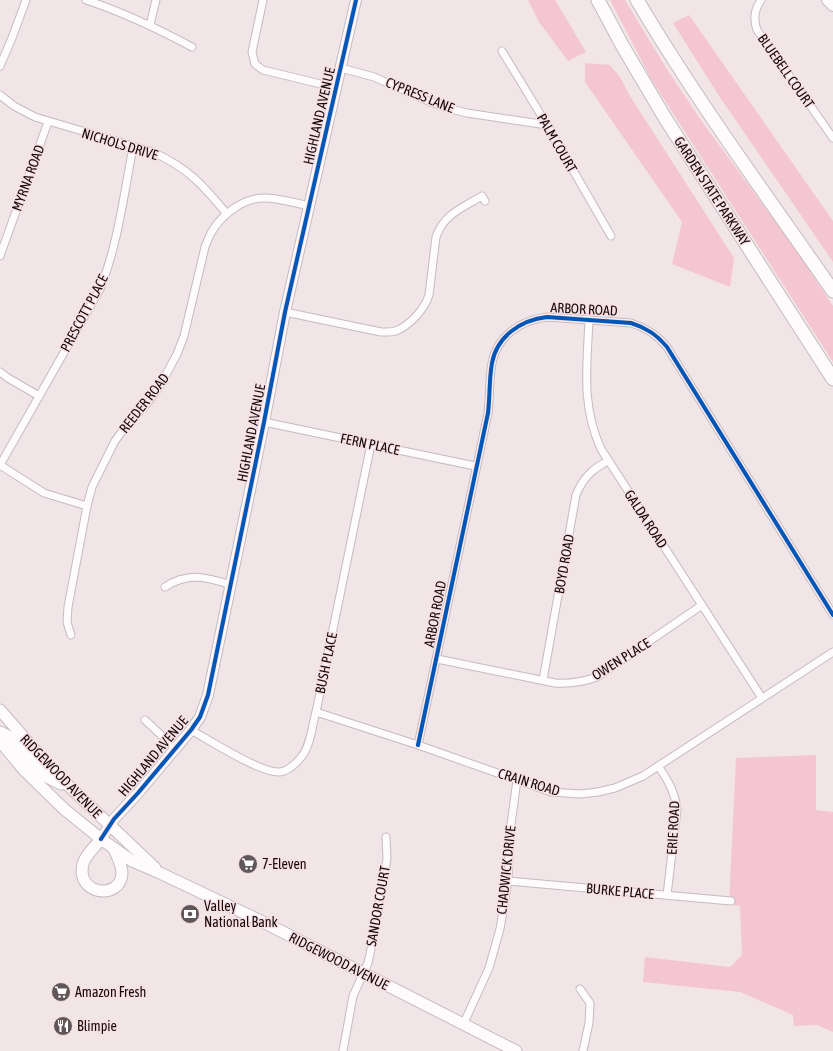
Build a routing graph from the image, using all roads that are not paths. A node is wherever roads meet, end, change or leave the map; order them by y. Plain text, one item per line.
1 (26, 0) edge
2 (86, 0) edge
3 (156, 0) edge
4 (263, 0) edge
5 (356, 0) edge
6 (598, 0) edge
7 (637, 0) edge
8 (761, 0) edge
9 (827, 0) edge
10 (833, 6) edge
11 (150, 25) junction
12 (192, 47) dead end
13 (502, 51) dead end
14 (0, 66) edge
15 (341, 68) junction
16 (337, 88) junction
17 (0, 95) edge
18 (48, 122) junction
19 (547, 125) junction
20 (833, 138) edge
21 (133, 147) junction
22 (485, 201) dead end
23 (310, 206) junction
24 (227, 214) junction
25 (611, 236) dead end
26 (0, 256) edge
27 (833, 291) edge
28 (285, 312) junction
29 (589, 320) junction
30 (0, 372) edge
31 (833, 378) edge
32 (39, 396) junction
33 (264, 422) junction
34 (371, 444) junction
35 (608, 461) junction
36 (0, 465) edge
37 (476, 466) junction
38 (87, 506) junction
39 (231, 585) junction
40 (165, 587) dead end
41 (702, 605) junction
42 (833, 615) edge
43 (71, 635) dead end
44 (833, 652) edge
45 (437, 659) junction
46 (543, 680) junction
47 (762, 698) junction
48 (0, 710) edge
49 (316, 712) junction
50 (145, 720) dead end
51 (191, 730) junction
52 (0, 732) edge
53 (0, 741) edge
54 (418, 745) junction
55 (176, 749) junction
56 (658, 766) junction
57 (516, 780) junction
58 (71, 788) junction
59 (109, 826) junction
60 (386, 837) dead end
61 (101, 839) junction
62 (114, 848) junction
63 (160, 873) junction
64 (508, 881) junction
65 (667, 895) junction
66 (731, 901) dead end
67 (363, 974) junction
68 (580, 989) dead end
69 (463, 1025) junction
70 (343, 1051) edge
71 (516, 1051) edge
72 (583, 1051) edge

1 - 14 street
2 - 11 street
3 - 11 street
4 - 16 street
5 - 15 street, HIGHLAND AVENUE
6 - 31 highway, GARDEN STATE PARKWAY
7 - 27 highway
8 - 20 street, BLUEBELL COURT
9 - 10 street
11 - 12 street
13 - 19 street, PALM COURT
15 - 16 street, HIGHLAND AVENUE
15 - 19 street, CYPRESS LANE
16 - 23 street, HIGHLAND AVENUE
17 - 18 street, NICHOLS DRIVE
18 - 21 street, NICHOLS DRIVE
18 - 26 street, MYRNA ROAD
19 - 25 street, PALM COURT
21 - 24 street, NICHOLS DRIVE
21 - 32 street, PRESCOTT PLACE
22 - 28 street
23 - 24 street, REEDER ROAD
23 - 28 street, HIGHLAND AVENUE
24 - 38 street, REEDER ROAD
28 - 33 street, HIGHLAND AVENUE
29 - 35 street, GALDA ROAD
29 - 37 street, ARBOR ROAD
29 - 42 street, ARBOR ROAD
30 - 32 street
32 - 36 street, PRESCOTT PLACE
33 - 34 street, FERN PLACE
33 - 39 street, HIGHLAND AVENUE
34 - 37 street, FERN PLACE
34 - 49 street, BUSH PLACE
35 - 41 street, GALDA ROAD
35 - 46 street, BOYD ROAD
36 - 38 street
37 - 45 street, ARBOR ROAD
38 - 43 street, REEDER ROAD
39 - 40 street
39 - 51 street, HIGHLAND AVENUE
41 - 46 street, OWEN PLACE
41 - 47 street, GALDA ROAD
44 - 47 street, CRAIN ROAD
45 - 46 street, OWEN PLACE
45 - 54 street, ARBOR ROAD
47 - 56 street, CRAIN ROAD
48 - 58 main road, RIDGEWOOD AVENUE
49 - 51 street, BUSH PLACE
49 - 54 street, CRAIN ROAD
50 - 55 street
51 - 55 street, HIGHLAND AVENUE
52 - 58 main road
53 - 61 main road, RIDGEWOOD AVENUE
54 - 57 street, CRAIN ROAD
55 - 59 street, HIGHLAND AVENUE
56 - 57 street, CRAIN ROAD
56 - 65 street, ERIE ROAD
57 - 64 street, CHADWICK DRIVE
58 - 59 main road, RIDGEWOOD AVENUE
59 - 61 street, HIGHLAND AVENUE
59 - 63 main road, RIDGEWOOD AVENUE
60 - 67 street, SANDOR COURT
61 - 62 main road, RIDGEWOOD AVENUE
61 - 62 main road
62 - 63 main road, RIDGEWOOD AVENUE
63 - 67 main road, RIDGEWOOD AVENUE
64 - 65 street, BURKE PLACE
64 - 69 street, CHADWICK DRIVE
65 - 66 street, BURKE PLACE
67 - 69 main road, RIDGEWOOD AVENUE
67 - 70 street, SANDOR COURT
68 - 72 street
69 - 71 main road, RIDGEWOOD AVENUE

